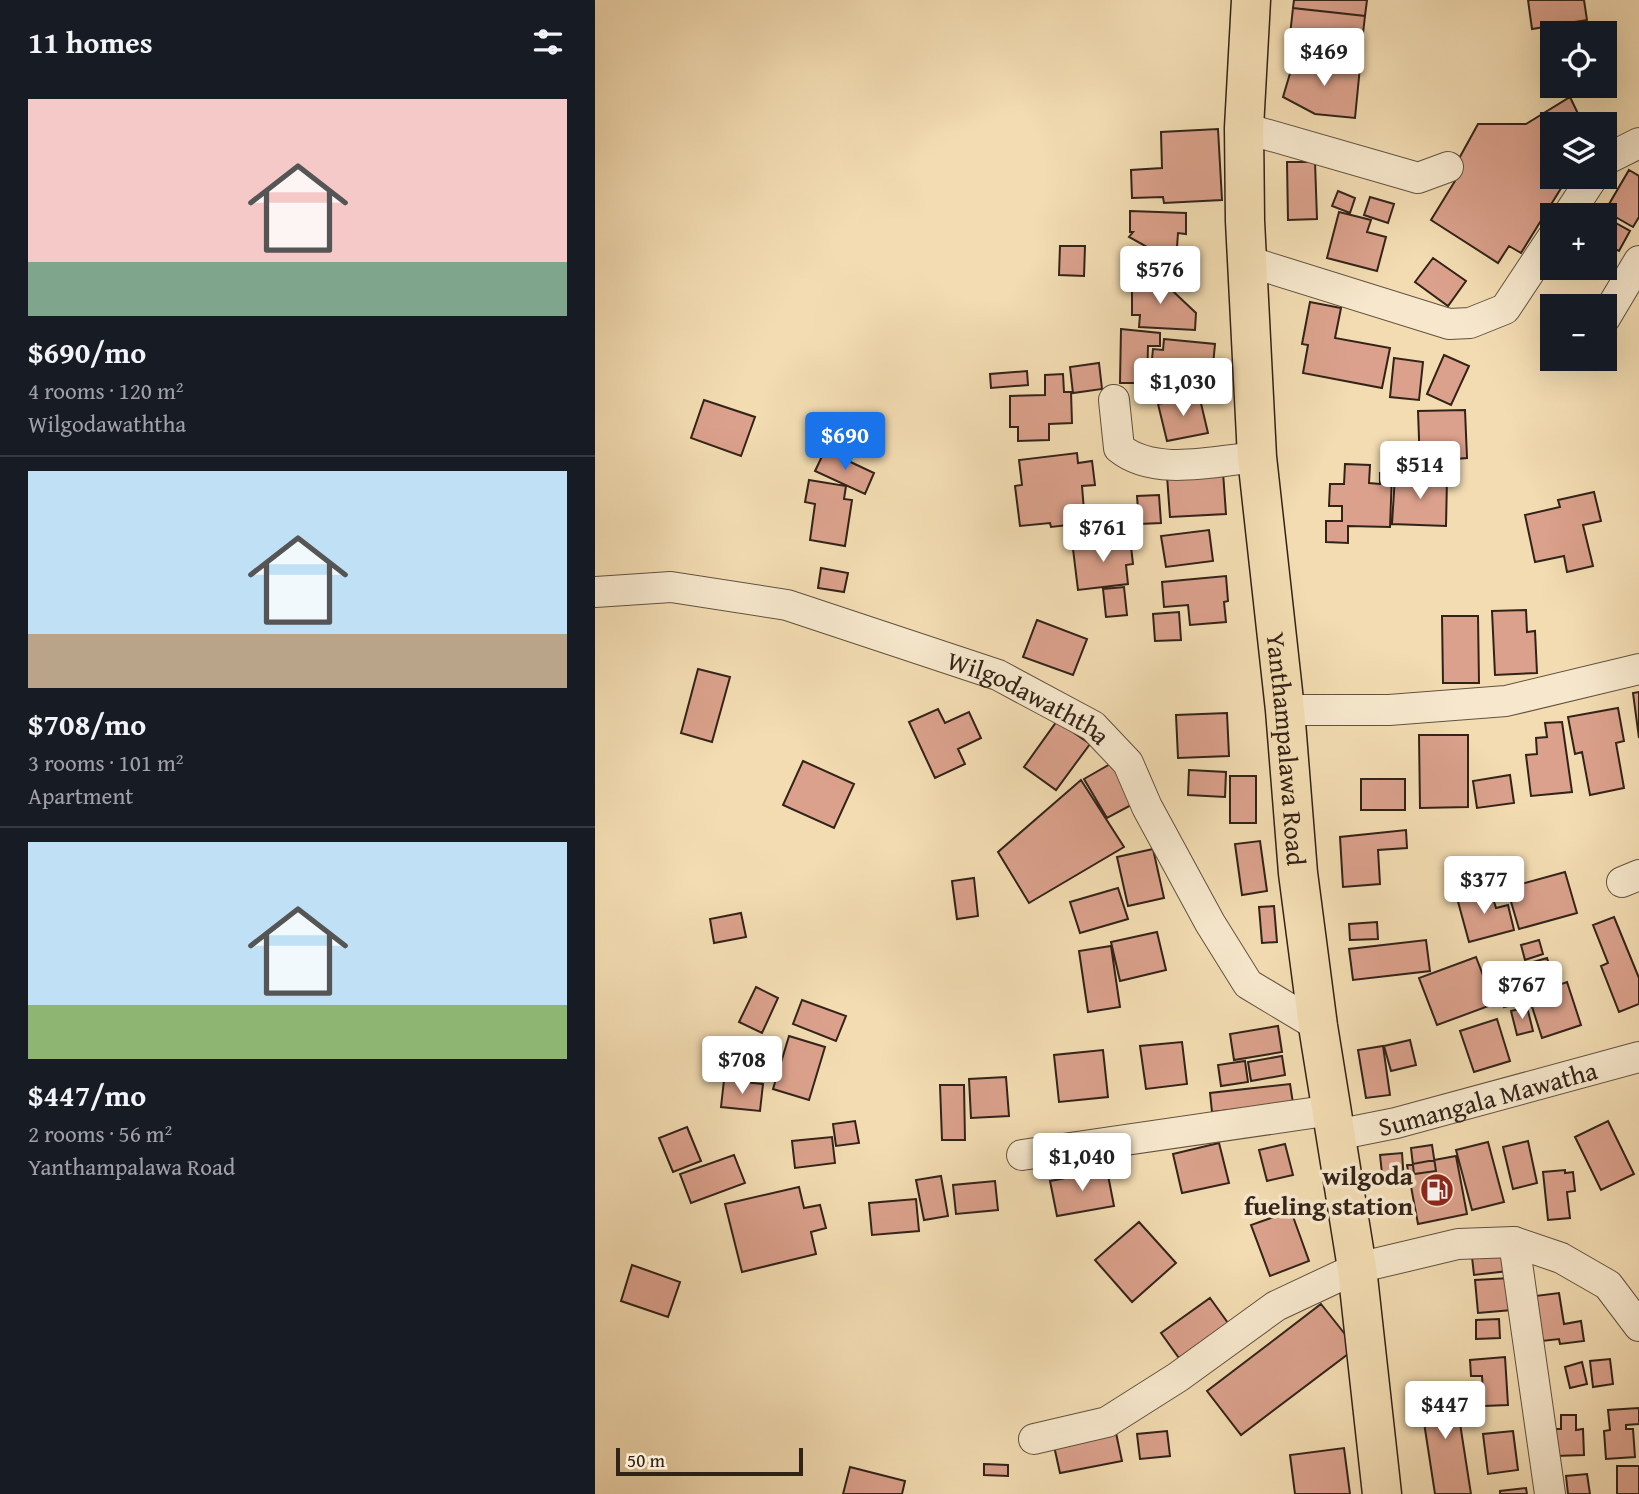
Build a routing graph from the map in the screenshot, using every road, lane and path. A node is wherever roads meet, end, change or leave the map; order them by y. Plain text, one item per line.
1 (1251, 0) edge
2 (1244, 128) junction
3 (1639, 143) edge
4 (1617, 154) edge
5 (1448, 167) dead end
6 (1540, 256) edge
7 (1247, 261) junction
8 (1639, 261) edge
9 (1617, 298) edge
10 (1114, 400) dead end
11 (1257, 457) junction
12 (595, 592) edge
13 (1639, 669) edge
14 (1285, 710) junction
15 (1318, 1026) junction
16 (1639, 1057) edge
17 (1334, 1123) junction
18 (1022, 1155) dead end
19 (1514, 1242) junction
20 (1357, 1268) junction
21 (1639, 1326) edge
22 (1034, 1439) dead end
23 (1382, 1494) edge
24 (1550, 1494) edge

1 - 2 main road, Yanthampalawa Road
2 - 5 street
2 - 7 main road, Yanthampalawa Road
3 - 4 street
6 - 7 street
7 - 11 main road, Yanthampalawa Road
8 - 9 street
10 - 11 street
11 - 14 main road, Yanthampalawa Road
12 - 15 street, Wilgodawaththa
13 - 14 street
14 - 15 main road, Yanthampalawa Road
15 - 17 main road, Yanthampalawa Road
16 - 17 street, Sumangala Mawatha
17 - 18 street, Sumangala Mawatha
17 - 20 main road, Yanthampalawa Road
19 - 20 street
19 - 21 street
19 - 24 street
20 - 22 street
20 - 23 main road, Yanthampalawa Road

